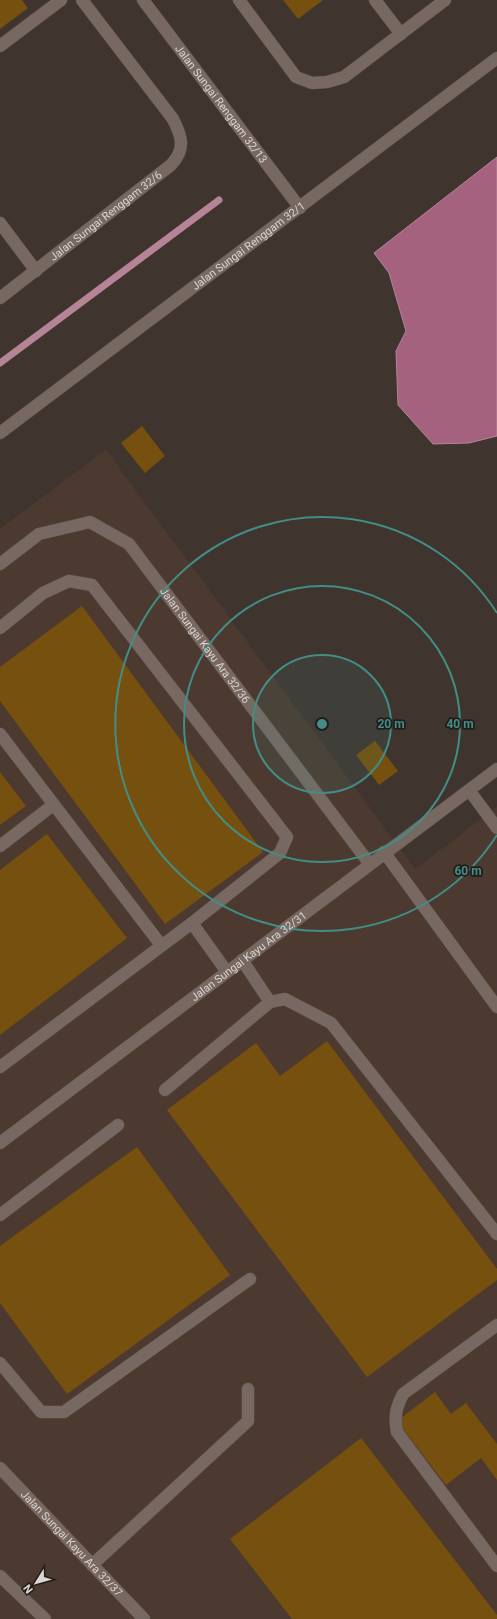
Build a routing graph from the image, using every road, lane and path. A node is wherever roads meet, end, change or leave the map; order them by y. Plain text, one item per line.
1 (61, 0) edge
2 (82, 0) edge
3 (143, 0) edge
4 (239, 0) edge
5 (375, 0) edge
6 (445, 0) edge
7 (401, 34) junction
8 (0, 46) edge
9 (497, 58) edge
10 (300, 208) junction
11 (0, 223) edge
12 (36, 271) junction
13 (0, 298) edge
14 (0, 433) edge
15 (0, 564) edge
16 (0, 628) edge
17 (0, 734) edge
18 (497, 769) edge
19 (469, 790) junction
20 (53, 805) junction
21 (497, 828) edge
22 (0, 846) edge
23 (384, 852) junction
24 (370, 864) junction
25 (192, 923) junction
26 (161, 945) junction
27 (242, 960) junction
28 (227, 972) junction
29 (270, 1002) junction
30 (497, 1007) edge
31 (0, 1067) edge
32 (165, 1090) dead end
33 (118, 1126) dead end
34 (0, 1143) edge
35 (0, 1216) edge
36 (497, 1234) edge
37 (250, 1279) dead end
38 (496, 1329) edge
39 (0, 1363) edge
40 (248, 1389) dead end
41 (0, 1468) edge
42 (92, 1565) junction
43 (497, 1566) edge
44 (0, 1576) edge
45 (45, 1619) edge
46 (144, 1619) edge

1 - 8 street
2 - 12 street, Jalan Sungai Renggam 32/6
3 - 10 street, Jalan Sungai Renggam 32/13
4 - 7 street
5 - 7 street
6 - 7 street
9 - 10 street, Jalan Sungai Renggam 32/1
10 - 14 street, Jalan Sungai Renggam 32/1
11 - 12 street
12 - 13 street, Jalan Sungai Renggam 32/6
15 - 24 street, Jalan Sungai Kayu Ara 32/36
16 - 25 street
17 - 20 street
18 - 19 street, Jalan Sungai Kayu Ara 32/31
19 - 21 street
19 - 23 street, Jalan Sungai Kayu Ara 32/31
20 - 22 street
20 - 26 street
23 - 24 street, Jalan Sungai Kayu Ara 32/31
23 - 30 street
24 - 27 street, Jalan Sungai Kayu Ara 32/31
25 - 26 street
25 - 28 street
26 - 31 street
27 - 28 street, Jalan Sungai Kayu Ara 32/31
27 - 29 street
28 - 34 street, Jalan Sungai Kayu Ara 32/31
29 - 32 street
29 - 36 street
33 - 35 street
37 - 39 street
38 - 43 street
40 - 42 street
41 - 42 street, Jalan Sungai Kayu Ara 32/37
42 - 46 street, Jalan Sungai Kayu Ara 32/37
44 - 45 street

